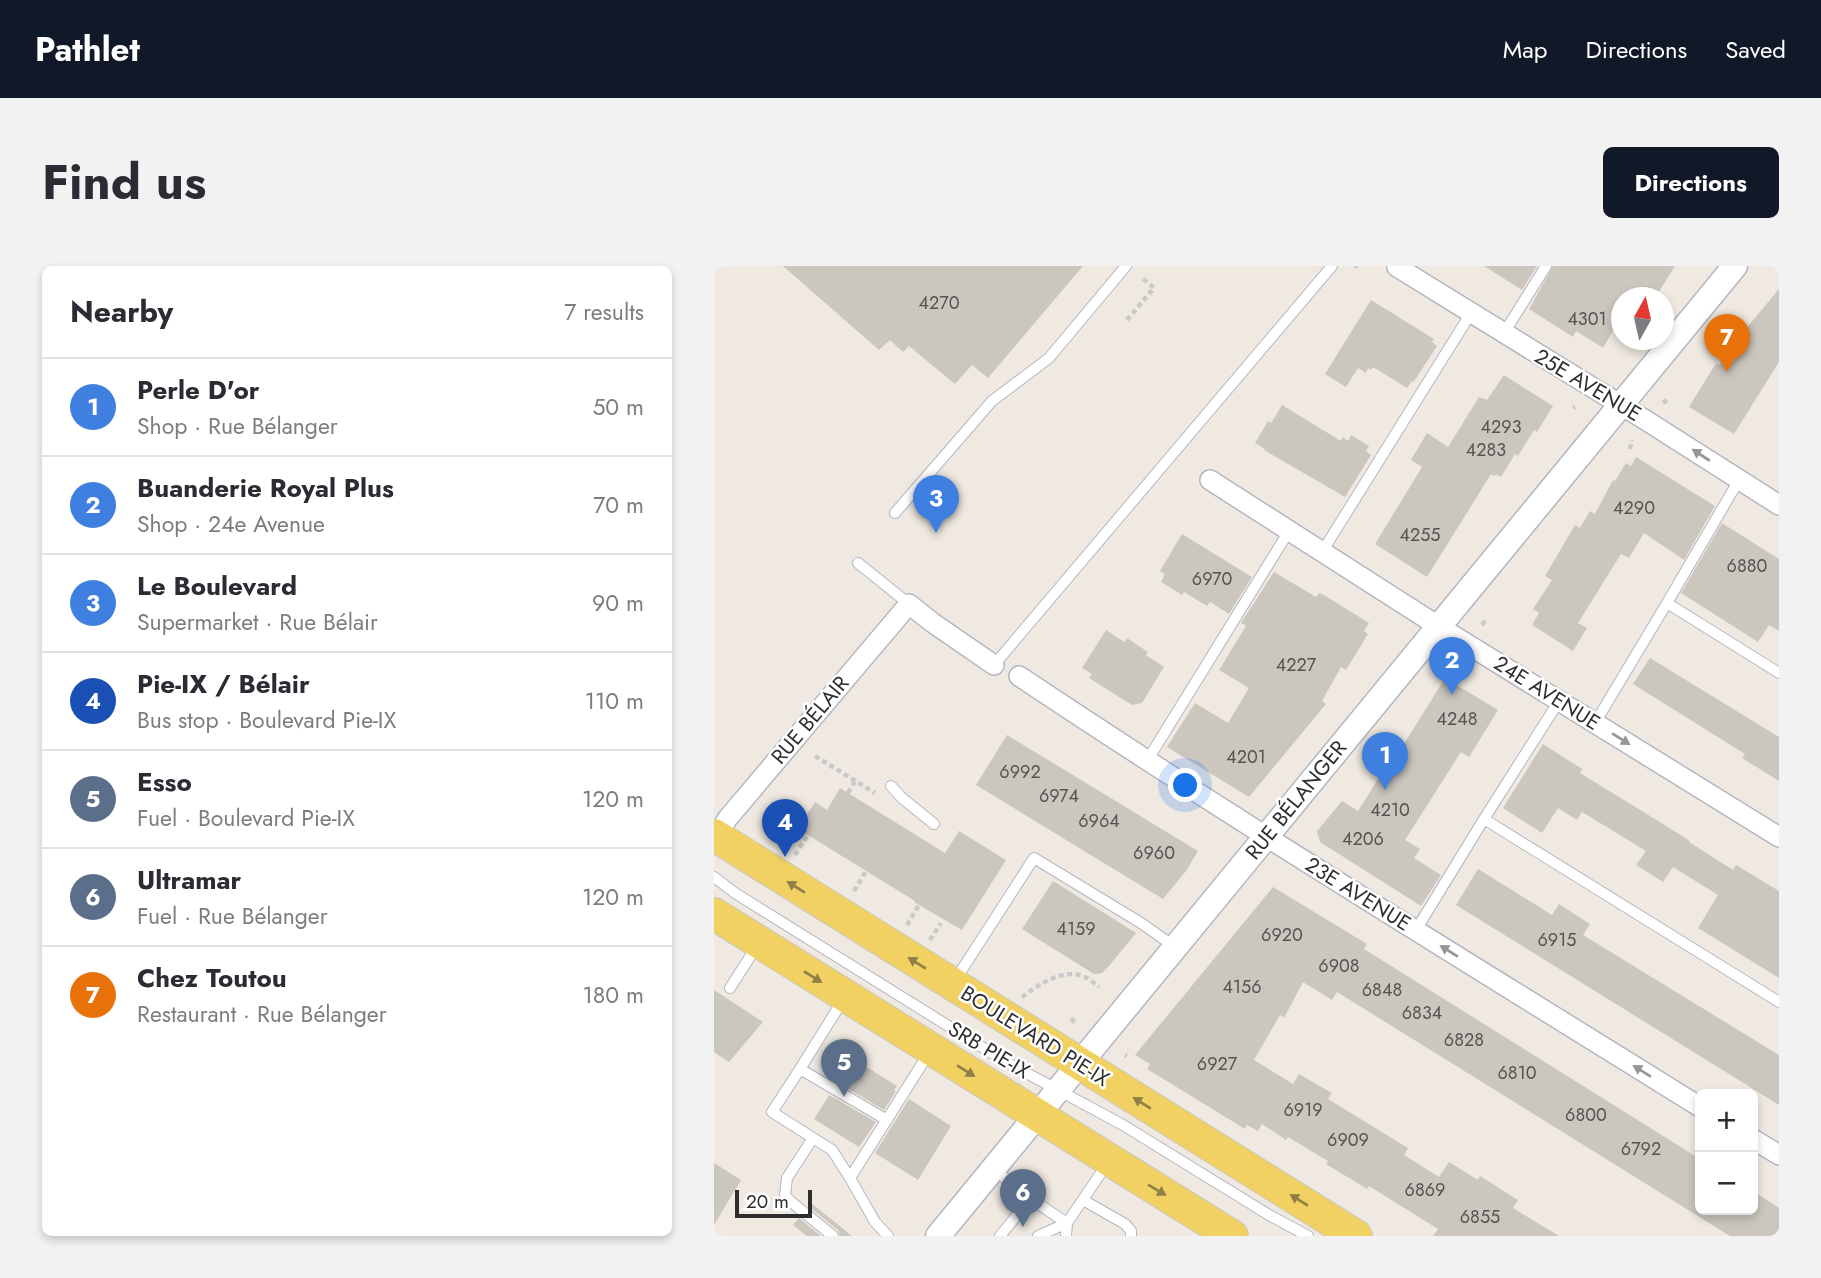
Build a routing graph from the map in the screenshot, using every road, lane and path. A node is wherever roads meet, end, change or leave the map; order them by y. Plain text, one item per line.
1 (1126, 266) edge
2 (1332, 266) edge
3 (1546, 266) edge
4 (1735, 266) edge
5 (1397, 267) edge
6 (1141, 277) dead end
7 (1471, 313) junction
8 (1126, 320) dead end
9 (1504, 333) junction
10 (1668, 399) dead end
11 (1662, 403) dead end
12 (1620, 404) junction
13 (1632, 439) dead end
14 (1630, 449) dead end
15 (1210, 480) dead end
16 (1739, 480) junction
17 (1777, 499) edge
18 (895, 513) dead end
19 (1289, 531) junction
20 (1322, 552) junction
21 (858, 562) dead end
22 (1667, 603) junction
23 (909, 604) junction
24 (1486, 619) dead end
25 (1482, 625) dead end
26 (1438, 626) junction
27 (995, 665) joint
28 (1779, 673) edge
29 (1019, 676) dead end
30 (1559, 701) junction
31 (1594, 723) junction
32 (815, 756) dead end
33 (1146, 761) junction
34 (855, 780) junction
35 (891, 786) dead end
36 (848, 793) dead end
37 (880, 796) dead end
38 (1484, 819) junction
39 (934, 824) dead end
40 (808, 835) dead end
41 (714, 837) edge
42 (1266, 837) junction
43 (1779, 837) edge
44 (792, 861) dead end
45 (866, 871) dead end
46 (714, 877) edge
47 (850, 897) dead end
48 (919, 905) dead end
49 (714, 914) edge
50 (941, 923) dead end
51 (904, 930) dead end
52 (1416, 930) junction
53 (759, 943) junction
54 (928, 945) dead end
55 (1175, 947) junction
56 (952, 985) junction
57 (1099, 987) dead end
58 (730, 988) dead end
59 (845, 997) junction
60 (1018, 1001) dead end
61 (1779, 1002) edge
62 (932, 1050) junction
63 (1079, 1064) junction
64 (800, 1069) junction
65 (1057, 1090) junction
66 (1695, 1104) edge
67 (1037, 1116) junction
68 (887, 1120) junction
69 (813, 1138) junction
70 (1758, 1142) edge
71 (1779, 1155) edge
72 (1109, 1161) junction
73 (993, 1168) junction
74 (850, 1178) junction
75 (1031, 1198) junction
76 (1083, 1200) junction
77 (1269, 1215) junction
78 (1067, 1223) junction
79 (833, 1236) edge
80 (888, 1236) edge
81 (938, 1236) edge
82 (1000, 1236) edge
83 (1038, 1236) edge
84 (1066, 1236) edge
85 (1131, 1236) edge
86 (1233, 1236) edge
87 (1293, 1236) edge
88 (1308, 1236) edge
89 (1356, 1236) edge

1 - 18 lane
2 - 27 lane
3 - 9 lane
4 - 12 street, RUE BÉLANGER
5 - 7 street, 25E AVENUE
6 - 8 path
7 - 9 street, 25E AVENUE
7 - 20 lane
9 - 12 street, 25E AVENUE
10 - 11 path
16 -> 12 street, 25E AVENUE
12 - 26 street, RUE BÉLANGER
13 - 14 path
15 - 19 street, 24E AVENUE
16 - 17 street, 25E AVENUE
16 - 22 lane
19 - 20 street, 24E AVENUE
19 - 33 lane
20 - 26 street, 24E AVENUE
21 - 23 lane
22 - 28 lane
22 - 31 lane
23 - 27 street
23 - 41 street, RUE BÉLAIR
24 - 25 path
26 - 30 street, 24E AVENUE
26 - 42 street, RUE BÉLANGER
29 - 33 street, 23E AVENUE
30 - 31 street, 24E AVENUE
30 - 38 lane
31 -> 43 street, 24E AVENUE
32 - 34 path
33 - 42 street, 23E AVENUE
34 - 36 path
34 - 37 path
35 - 39 lane
38 - 52 lane
38 - 61 lane
40 - 44 path
56 -> 41 main road, BOULEVARD PIE-IX
42 - 52 street, 23E AVENUE
42 - 55 street, RUE BÉLANGER
45 - 47 path
46 - 65 lane, SRB PIE-IX
48 - 51 path
49 - 53 main road
50 - 54 path
66 -> 52 street, 23E AVENUE
53 - 58 lane
53 -> 59 main road
55 - 56 lane
55 - 63 street, RUE BÉLANGER
56 - 63 main road, BOULEVARD PIE-IX
57 - 60 path
59 - 62 main road
59 - 64 lane
62 -> 67 main road
62 - 68 lane
63 - 65 street, RUE BÉLANGER
89 -> 63 main road, BOULEVARD PIE-IX
64 - 68 lane
64 - 69 lane
65 - 67 street, RUE BÉLANGER
65 - 77 lane, SRB PIE-IX
67 - 72 main road
67 - 73 street, RUE BÉLANGER
68 - 74 lane
69 - 74 lane
69 - 79 lane
70 - 71 street
72 - 76 lane
72 -> 86 main road
73 - 75 lane
73 - 81 street, RUE BÉLANGER
74 - 80 lane
75 - 78 lane
75 - 82 lane
76 - 78 lane
76 - 85 lane
77 - 87 lane, SRB PIE-IX
77 - 88 lane, SRB PIE-IX
78 - 83 lane
78 - 84 lane

